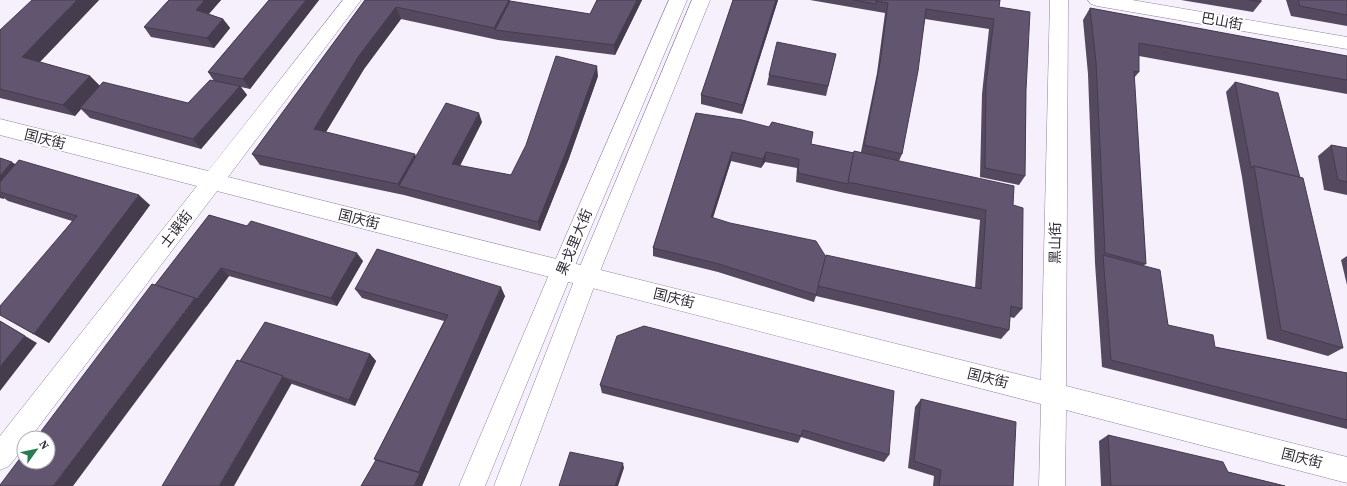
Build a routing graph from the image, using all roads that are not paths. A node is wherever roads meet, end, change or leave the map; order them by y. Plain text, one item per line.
1 (352, 0) edge
2 (678, 0) edge
3 (701, 0) edge
4 (1059, 0) edge
5 (1097, 0) edge
6 (1347, 43) edge
7 (0, 127) edge
8 (212, 181) junction
9 (562, 270) junction
10 (587, 276) junction
11 (1052, 395) junction
12 (0, 458) edge
13 (1347, 470) edge
14 (472, 486) edge
15 (507, 486) edge
16 (1052, 486) edge

1 - 8 street, 士课街
2 - 9 street, 果戈里大街
3 - 10 street, 果戈里大街
4 - 11 street, 黑山街
5 - 6 street, 巴山街
7 - 8 street, 国庆街
8 - 9 street, 国庆街
8 - 12 street, 士课街
9 - 10 street, 国庆街
9 - 14 street, 果戈里大街
10 - 11 street, 国庆街
10 - 15 street, 果戈里大街
11 - 13 street, 国庆街
11 - 16 street, 黑山街

